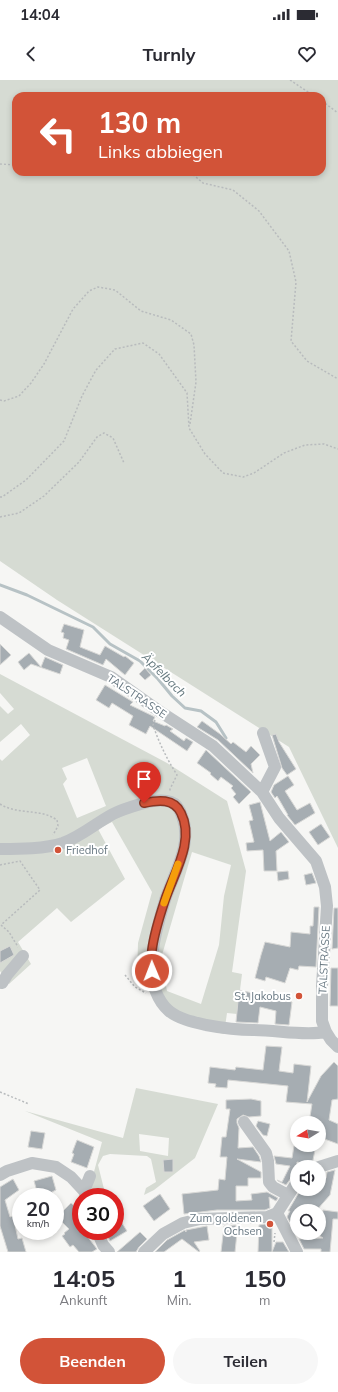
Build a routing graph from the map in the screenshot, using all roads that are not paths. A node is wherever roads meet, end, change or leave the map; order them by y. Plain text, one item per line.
1 (0, 618) edge
2 (263, 733) dead end
3 (262, 792) junction
4 (0, 848) edge
5 (23, 956) dead end
6 (1, 984) edge
7 (326, 1032) junction
8 (338, 1047) edge
9 (244, 1122) dead end
10 (338, 1161) edge
11 (326, 1165) edge
12 (0, 1175) edge
13 (90, 1176) dead end
14 (80, 1188) edge
15 (87, 1188) edge
16 (290, 1193) edge
17 (288, 1196) junction
18 (277, 1213) junction
19 (101, 1240) edge
20 (109, 1252) edge
21 (144, 1252) edge
22 (297, 1252) edge

1 - 3 street, TALSTRASSE
2 - 3 street
3 - 7 street, TALSTRASSE
4 - 7 street
5 - 6 street
7 - 8 street, TALSTRASSE
9 - 17 street
10 - 11 street
12 - 14 street
13 - 15 street
16 - 17 street
17 - 18 street
18 - 21 street
18 - 22 street
19 - 20 street

